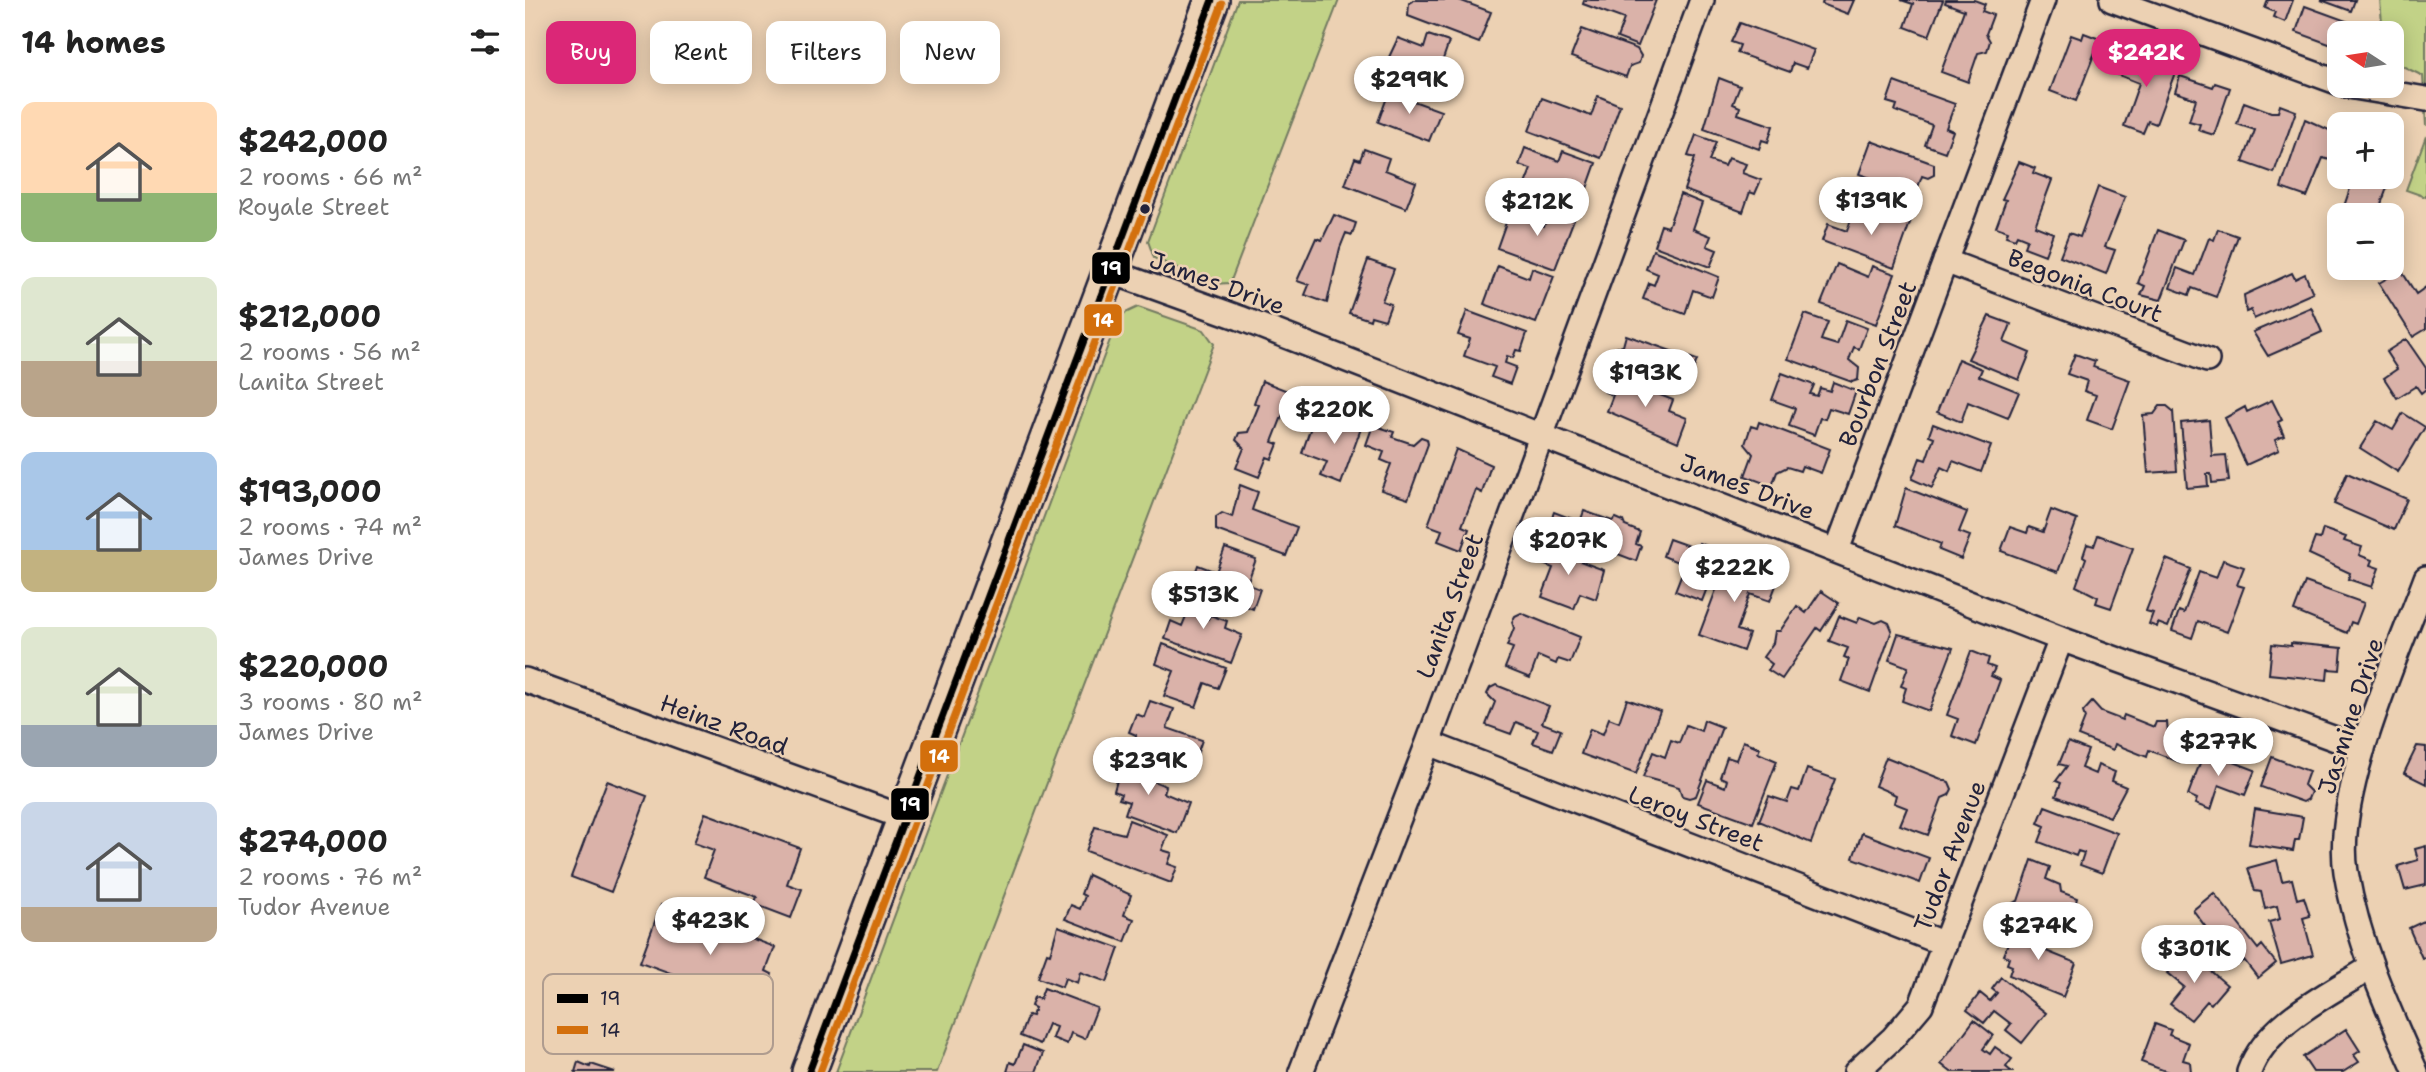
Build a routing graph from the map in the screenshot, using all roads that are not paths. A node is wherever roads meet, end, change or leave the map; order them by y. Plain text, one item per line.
1 (1212, 0) edge
2 (1702, 0) edge
3 (2043, 0) edge
4 (2112, 0) edge
5 (2327, 78) edge
6 (2405, 96) edge
7 (2426, 99) edge
8 (1945, 261) junction
9 (1112, 272) junction
10 (2207, 359) dead end
11 (1540, 435) junction
12 (1837, 550) junction
13 (2426, 578) edge
14 (2061, 639) junction
15 (525, 680) edge
16 (1428, 743) junction
17 (2363, 749) junction
18 (905, 818) junction
19 (1945, 944) junction
20 (2370, 968) junction
21 (809, 1072) edge
22 (1301, 1072) edge
23 (1856, 1072) edge
24 (2249, 1072) edge
25 (2416, 1072) edge

1 - 9 street
2 - 11 street, Lanita Street
3 - 8 street, Bourbon Street
4 - 5 street
6 - 7 street
8 - 10 street, Begonia Court
8 - 12 street, Bourbon Street
9 - 11 street, James Drive
9 - 18 street
11 - 12 street, James Drive
11 - 16 street, Lanita Street
12 - 14 street, James Drive
13 - 17 street, Jasmine Drive
14 - 17 street, James Drive
14 - 19 street, Tudor Avenue
15 - 18 street, Heinz Road
16 - 19 street, Leroy Street
16 - 22 street, Lanita Street
17 - 20 street, Jasmine Drive
18 - 21 street
19 - 23 street, Tudor Avenue
20 - 24 street
20 - 25 street, Jasmine Drive

